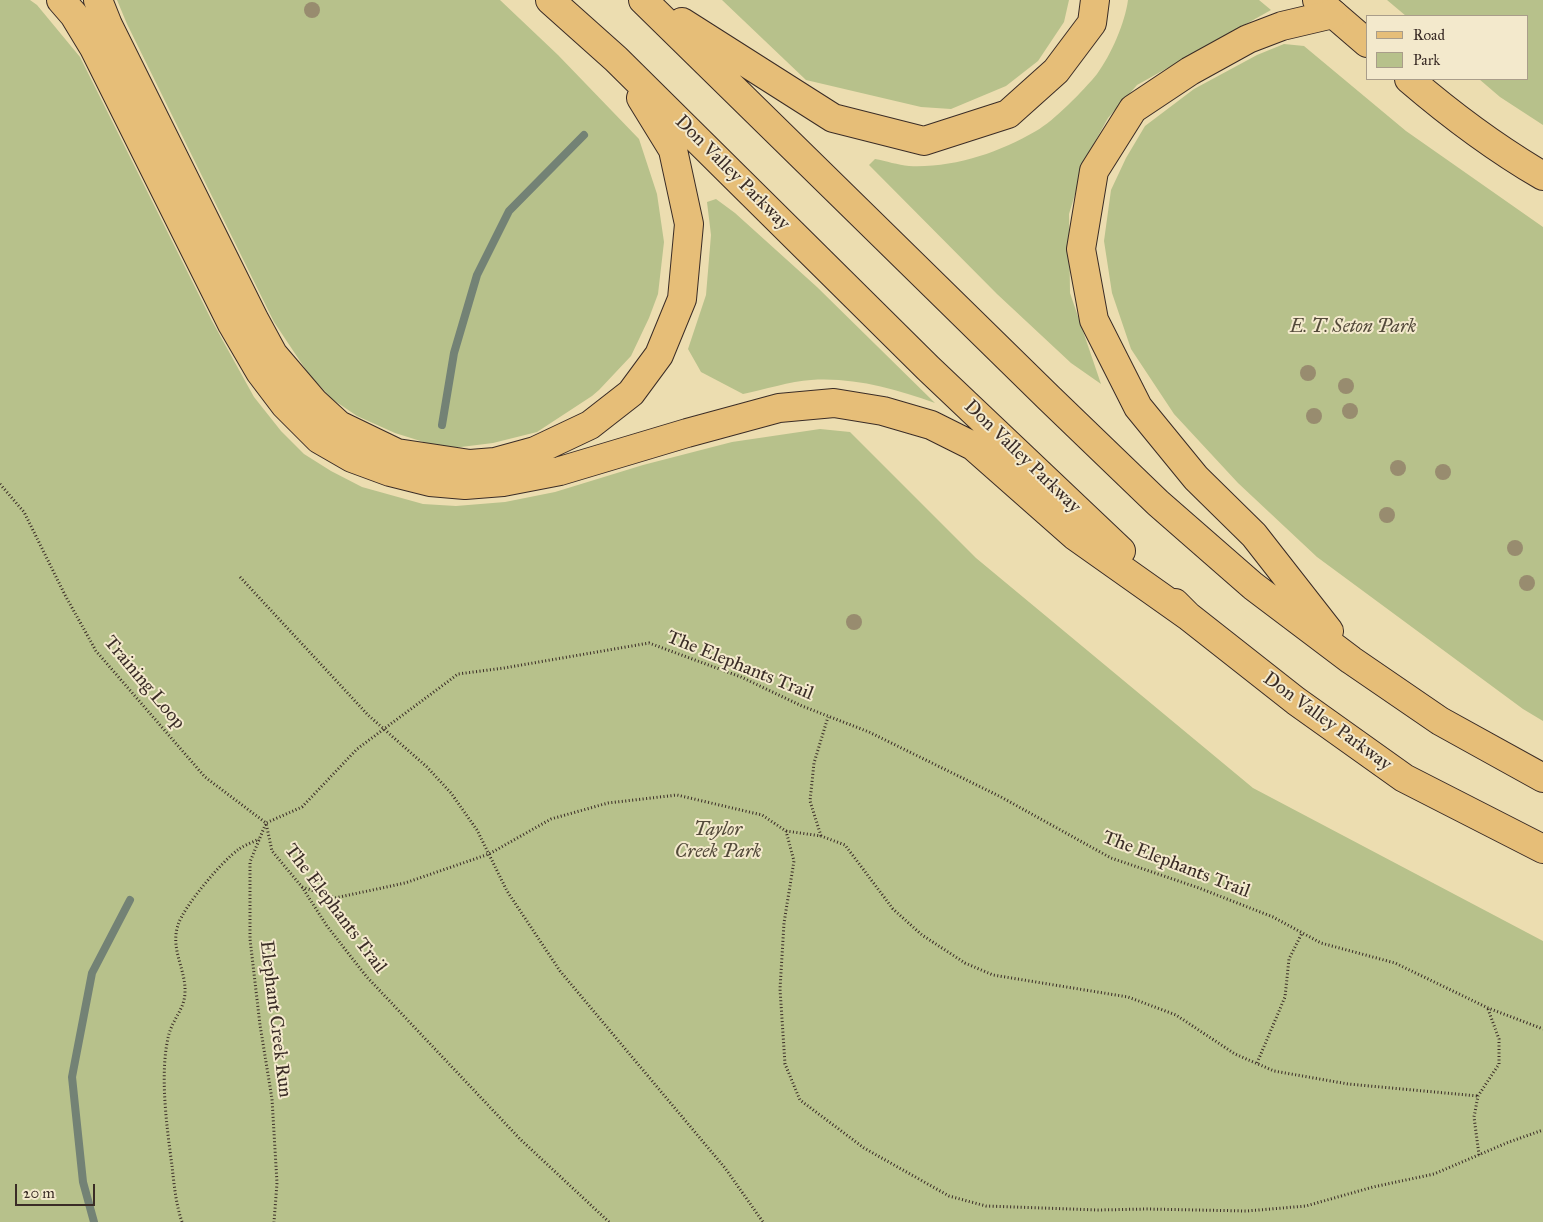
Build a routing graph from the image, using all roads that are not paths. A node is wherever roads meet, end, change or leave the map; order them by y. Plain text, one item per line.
1 (61, 0) edge
2 (98, 0) edge
3 (550, 0) edge
4 (645, 0) edge
5 (1095, 0) edge
6 (1325, 7) edge
7 (1366, 42) edge
8 (616, 58) junction
9 (1410, 80) edge
10 (1543, 176) edge
11 (1188, 616) junction
12 (1351, 660) junction
13 (1543, 778) edge
14 (1543, 849) edge

1 - 11 main road
2 - 8 main road
3 - 8 main road, Don Valley Parkway
4 - 5 main road
4 - 12 main road
6 - 7 main road
6 - 12 main road
8 - 11 main road, Don Valley Parkway
9 - 10 main road
11 - 14 main road, Don Valley Parkway
12 - 13 main road

